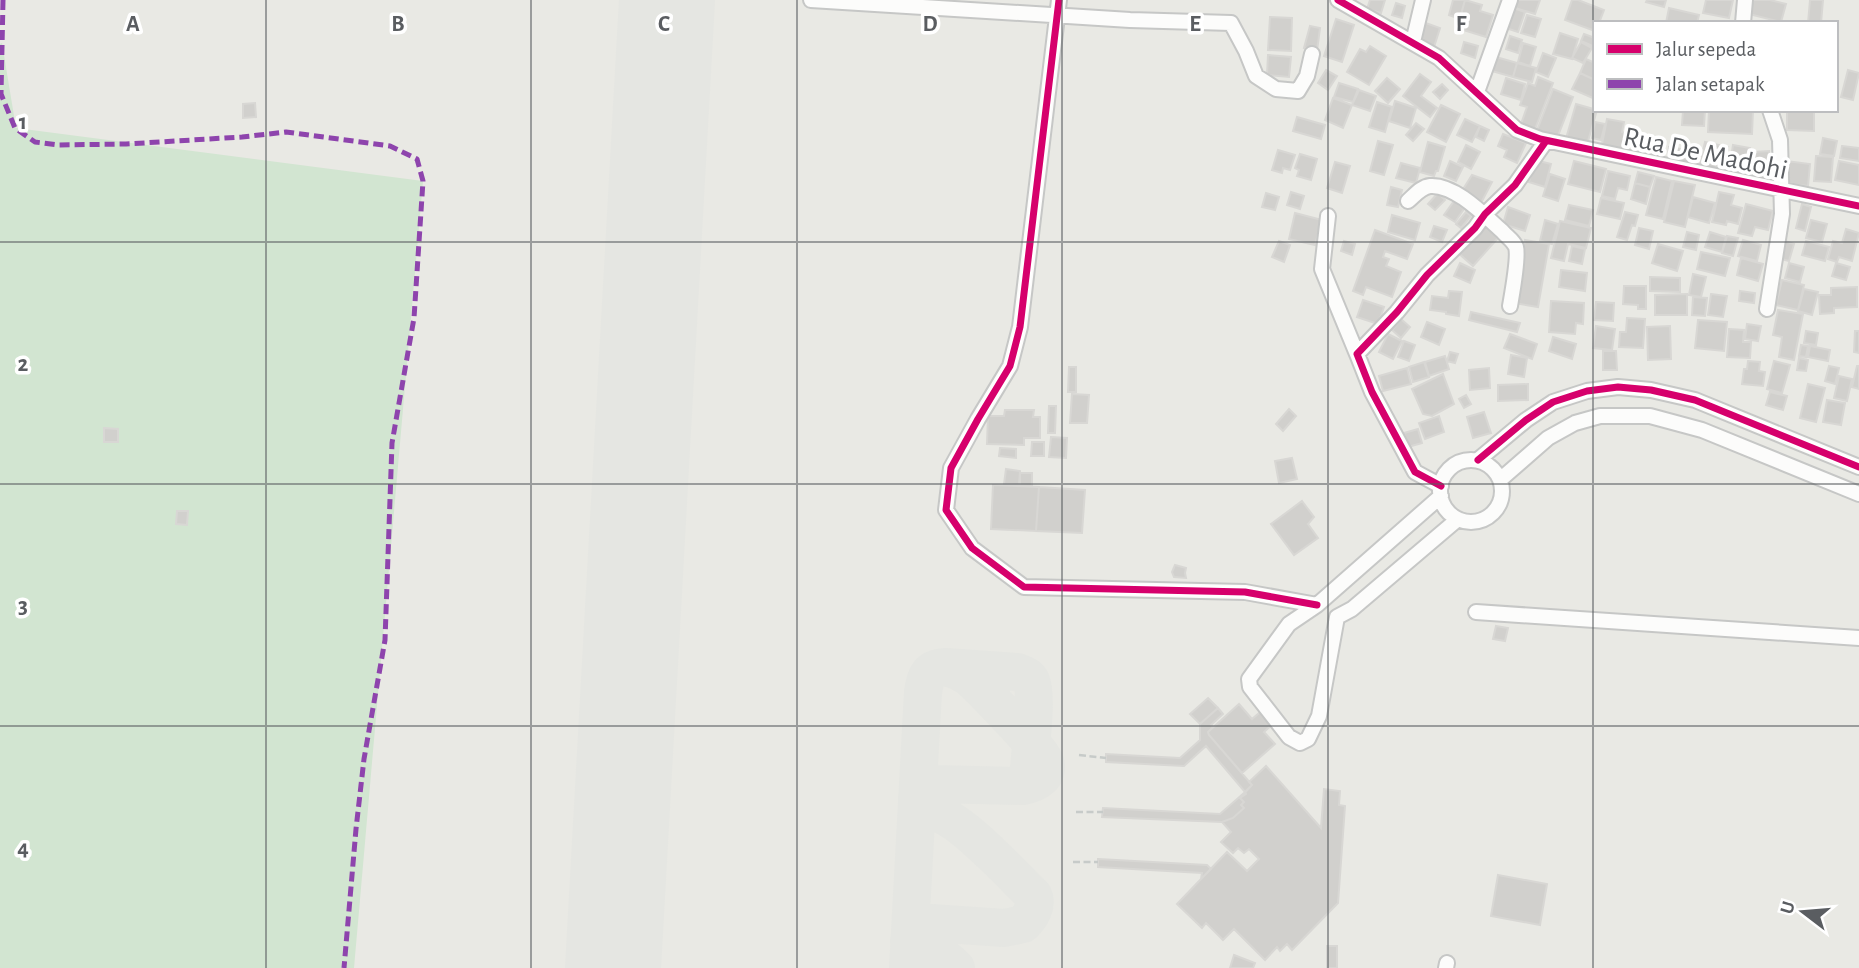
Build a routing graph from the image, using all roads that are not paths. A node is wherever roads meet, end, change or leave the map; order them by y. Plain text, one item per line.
1 (797, 0) edge
2 (1059, 0) edge
3 (1338, 0) edge
4 (1423, 0) edge
5 (1510, 0) edge
6 (1745, 0) edge
7 (813, 1) edge
8 (1057, 16) junction
9 (1743, 21) edge
10 (1413, 42) junction
11 (1312, 54) dead end
12 (1477, 92) junction
13 (1771, 112) edge
14 (1546, 141) junction
15 (1782, 190) junction
16 (1408, 201) dead end
17 (1859, 206) edge
18 (1485, 214) junction
19 (1328, 216) dead end
20 (1510, 306) dead end
21 (1767, 309) dead end
22 (1357, 354) junction
23 (1478, 460) junction
24 (1859, 467) edge
25 (1501, 479) junction
26 (1441, 491) junction
27 (1859, 494) edge
28 (1458, 519) junction
29 (1317, 605) junction
30 (1476, 612) dead end
31 (1859, 638) edge

1 - 7 street
2 - 8 street
3 - 10 street, Rua De Madohi
4 - 10 street
5 - 12 street
6 - 9 street
7 - 8 street
8 - 11 street
8 - 29 street
10 - 12 street, Rua De Madohi
12 - 14 street, Rua De Madohi
13 - 15 street
14 - 15 street, Rua De Madohi
14 - 18 street
15 - 17 street, Rua De Madohi
15 - 21 street
16 - 18 street
18 - 20 street
18 - 22 street
19 - 22 street
22 - 26 street
23 - 24 street
23 - 25 street
23 - 26 street
25 - 27 street
25 - 28 street
26 - 28 street
26 - 29 street
28 - 29 street
30 - 31 street

